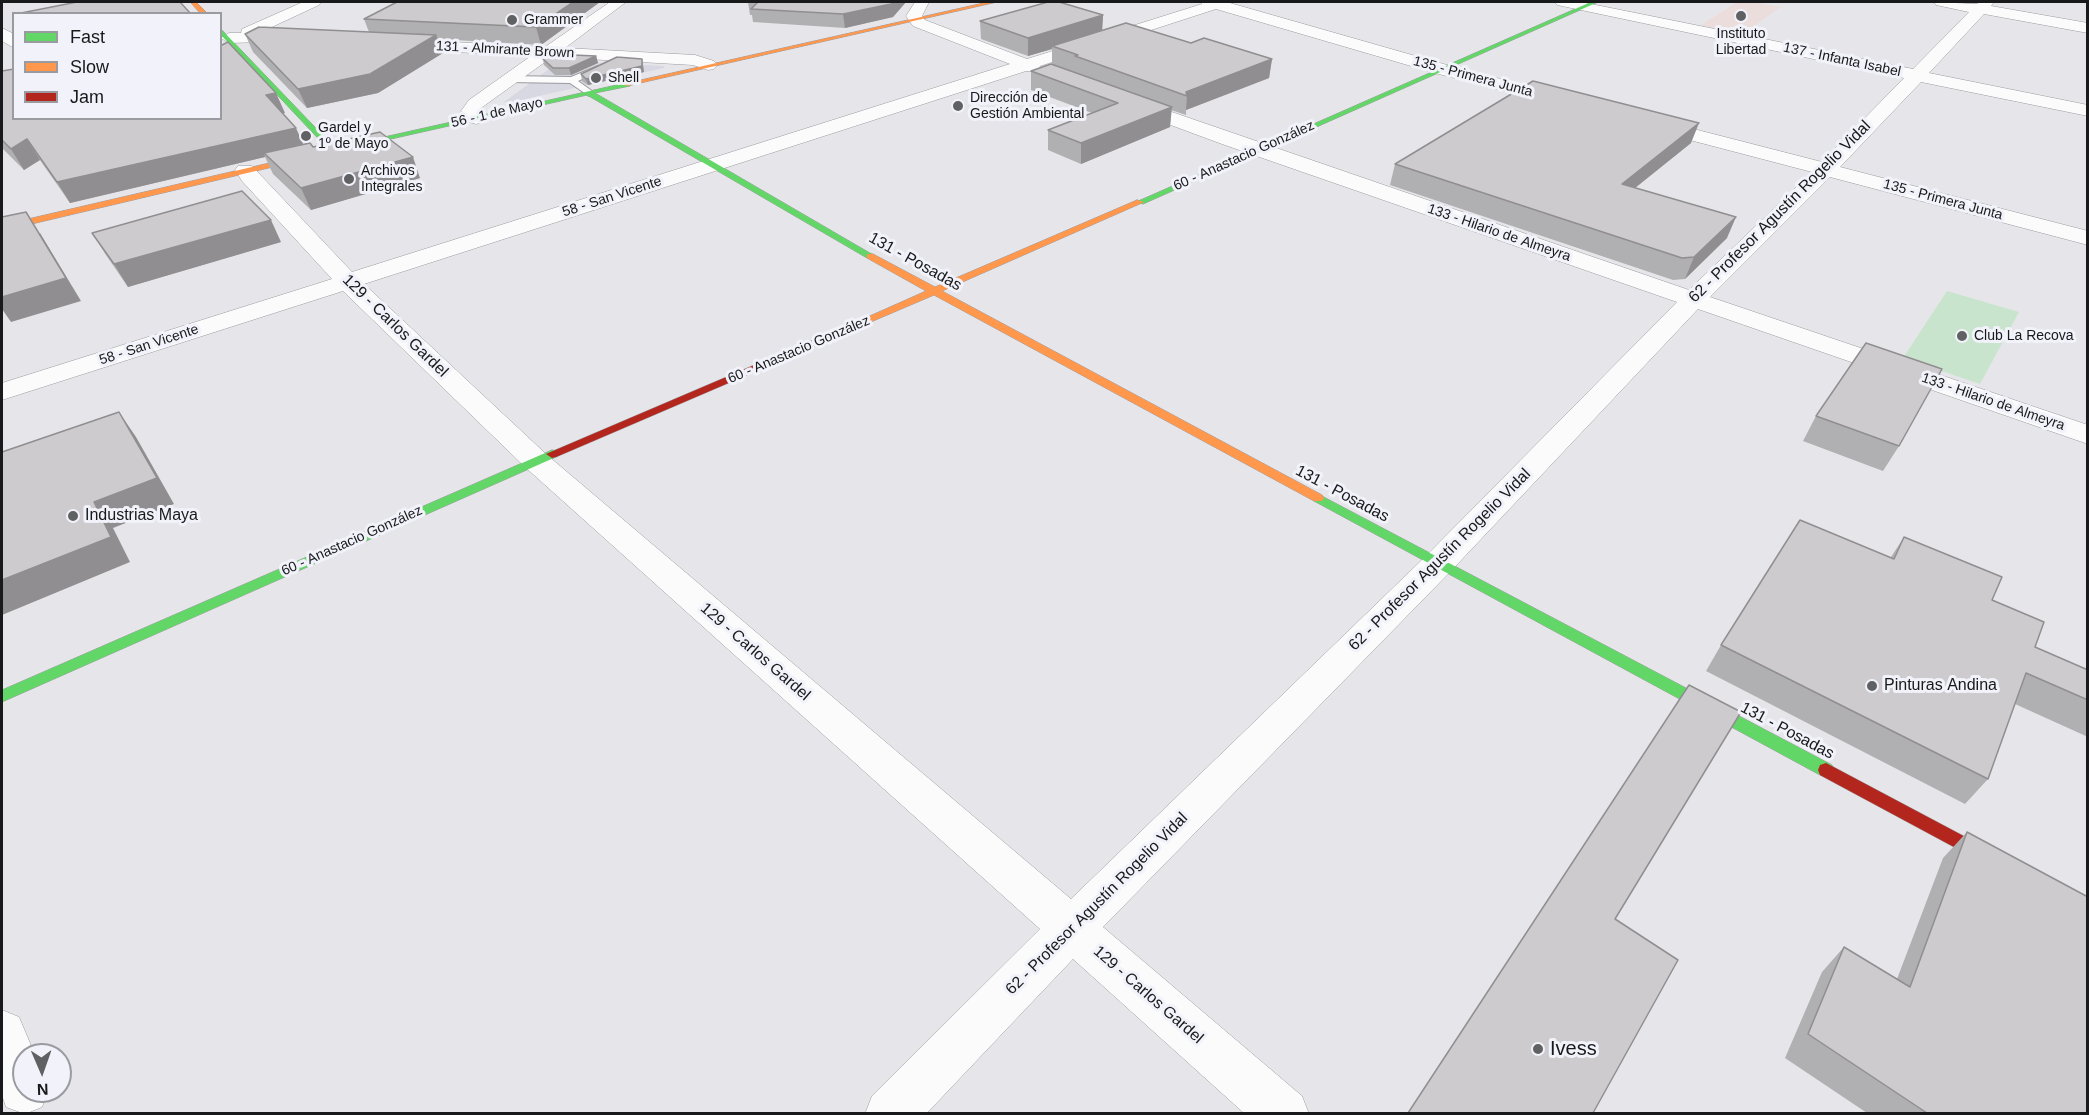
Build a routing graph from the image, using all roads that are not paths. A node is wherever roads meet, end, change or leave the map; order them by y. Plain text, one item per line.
1 (314, 2) edge
2 (619, 2) edge
3 (994, 2) edge
4 (1215, 2) edge
5 (1562, 2) edge
6 (1941, 2) edge
7 (1589, 4) edge
8 (1983, 5) edge
9 (919, 10) edge
10 (2088, 28) edge
11 (224, 35) edge
12 (306, 38) edge
13 (386, 43) edge
14 (547, 52) junction
15 (626, 56) junction
16 (708, 65) junction
17 (1025, 65) junction
18 (1442, 69) junction
19 (1916, 75) junction
20 (1057, 76) edge
21 (508, 79) junction
22 (572, 80) junction
23 (589, 93) junction
24 (1111, 96) edge
25 (1585, 106) edge
26 (2088, 111) edge
27 (477, 118) junction
28 (1631, 118) edge
29 (333, 150) junction
30 (1258, 150) junction
31 (710, 165) junction
32 (245, 170) junction
33 (1826, 170) junction
34 (2, 228) edge
35 (2088, 238) edge
36 (348, 282) junction
37 (934, 292) junction
38 (1693, 300) junction
39 (2, 392) edge
40 (2088, 435) edge
41 (536, 461) junction
42 (1438, 564) junction
43 (2, 696) edge
44 (2014, 871) edge
45 (1071, 929) junction
46 (2, 1034) edge
47 (12, 1059) edge
48 (890, 1113) edge
49 (1284, 1113) edge

1 - 11 street
2 - 14 street
3 - 9 street, 56 - 1 de Mayo
4 - 17 street, 58 - San Vicente
4 - 18 street, 135 - Primera Junta
5 - 7 street, 137 - Infanta Isabel
6 - 8 street
7 - 18 street, 60 - Anastacio González
7 - 19 street, 137 - Infanta Isabel
8 - 10 street
8 - 19 street, 62 - Profesor Agustín Rogelio Vidal
9 - 16 street, 56 - 1 de Mayo
9 - 17 street
11 - 12 street
11 - 29 street
13 - 14 street, 131 - Almirante Brown
14 - 15 street, 131 - Almirante Brown
14 - 21 street
15 - 16 street, 131 - Almirante Brown
15 - 22 lane
16 - 23 street, 56 - 1 de Mayo
17 - 20 street
17 - 31 street, 58 - San Vicente
18 - 25 street, 135 - Primera Junta
18 - 30 street, 60 - Anastacio González
19 - 26 street, 137 - Infanta Isabel
19 - 33 street, 62 - Profesor Agustín Rogelio Vidal
21 - 22 lane
21 - 27 street
22 - 23 lane
23 - 27 street, 56 - 1 de Mayo
23 - 31 street, 131 - Posadas
24 - 30 street, 133 - Hilario de Almeyra
27 - 29 street, 56 - 1 de Mayo
28 - 33 street, 135 - Primera Junta
29 - 32 street, 56 - 1 de Mayo
30 - 37 street, 60 - Anastacio González
30 - 38 street, 133 - Hilario de Almeyra
31 - 36 street, 58 - San Vicente
31 - 37 street, 131 - Posadas
32 - 34 street, 56 - 1 de Mayo
32 - 36 street, 129 - Carlos Gardel
33 - 35 street, 135 - Primera Junta
33 - 38 street, 62 - Profesor Agustín Rogelio Vidal
36 - 39 street, 58 - San Vicente
36 - 41 street, 129 - Carlos Gardel
37 - 41 street, 60 - Anastacio González
37 - 42 street, 131 - Posadas
38 - 40 street, 133 - Hilario de Almeyra
38 - 42 street, 62 - Profesor Agustín Rogelio Vidal
41 - 43 street, 60 - Anastacio González
41 - 45 street, 129 - Carlos Gardel
42 - 44 street, 131 - Posadas
42 - 45 street, 62 - Profesor Agustín Rogelio Vidal
45 - 48 street, 62 - Profesor Agustín Rogelio Vidal
45 - 49 street, 129 - Carlos Gardel
46 - 47 street

